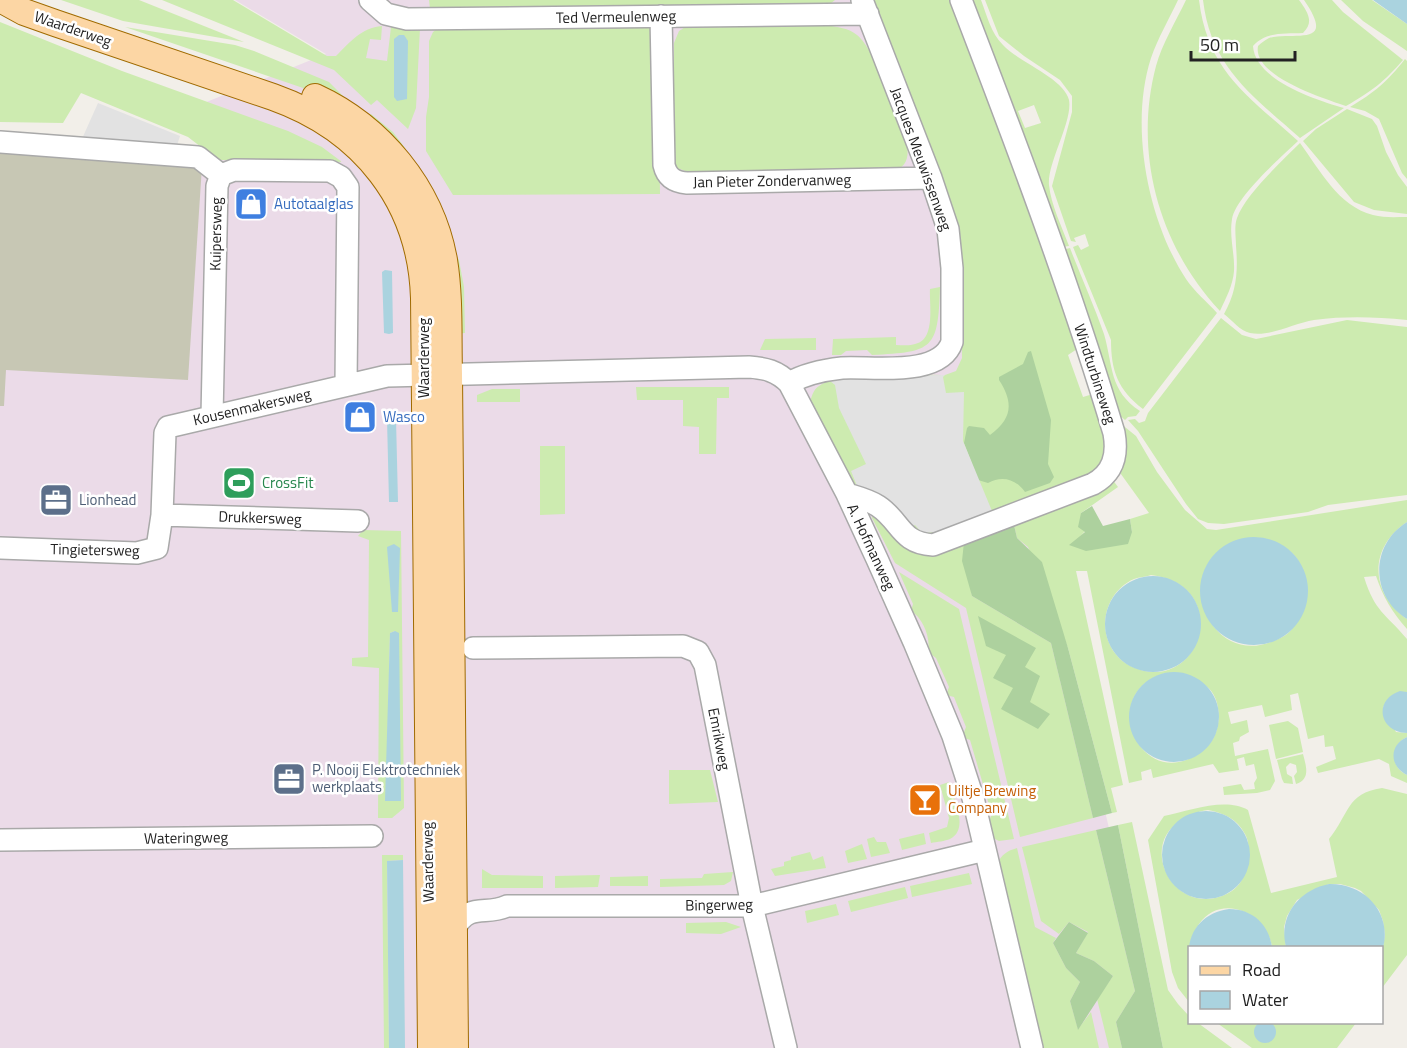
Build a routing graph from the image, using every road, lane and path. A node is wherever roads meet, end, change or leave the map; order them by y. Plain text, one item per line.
1 (2, 0) edge
2 (34, 0) edge
3 (370, 0) edge
4 (961, 0) edge
5 (865, 7) edge
6 (661, 16) junction
7 (0, 142) edge
8 (221, 175) junction
9 (931, 178) junction
10 (437, 375) junction
11 (789, 383) junction
12 (346, 385) junction
13 (212, 416) junction
14 (847, 494) junction
15 (162, 515) junction
16 (358, 521) dead end
17 (0, 548) edge
18 (473, 648) dead end
19 (372, 836) dead end
20 (0, 840) edge
21 (985, 850) junction
22 (752, 906) junction
23 (455, 928) junction
24 (431, 1048) edge
25 (455, 1048) edge
26 (786, 1048) edge
27 (1032, 1048) edge

1 - 10 main road, Waarderweg
2 - 10 main road, Waarderweg
3 - 6 street, Ted Vermeulenweg
4 - 14 street, Windturbineweg
5 - 6 street, Ted Vermeulenweg
5 - 9 street, Jacques Meuwissenweg
6 - 9 street, Jan Pieter Zondervanweg
7 - 8 street
8 - 12 street, Kuipersweg
8 - 13 street, Kuipersweg
9 - 11 street, Jacques Meuwissenweg
10 - 11 street
10 - 12 street, Kousenmakersweg
10 - 23 main road, Waarderweg
10 - 24 main road, Waarderweg
11 - 14 street, A. Hofmanweg
12 - 13 street, Kousenmakersweg
13 - 15 street, Kousenmakersweg
14 - 21 street, A. Hofmanweg
15 - 16 street, Drukkersweg
15 - 17 street, Tingietersweg
18 - 22 street, Emrikweg
19 - 20 street, Wateringweg
21 - 22 street, Bingerweg
21 - 27 street, A. Hofmanweg
22 - 23 street, Bingerweg
22 - 26 street, Emrikweg
23 - 25 main road, Waarderweg

